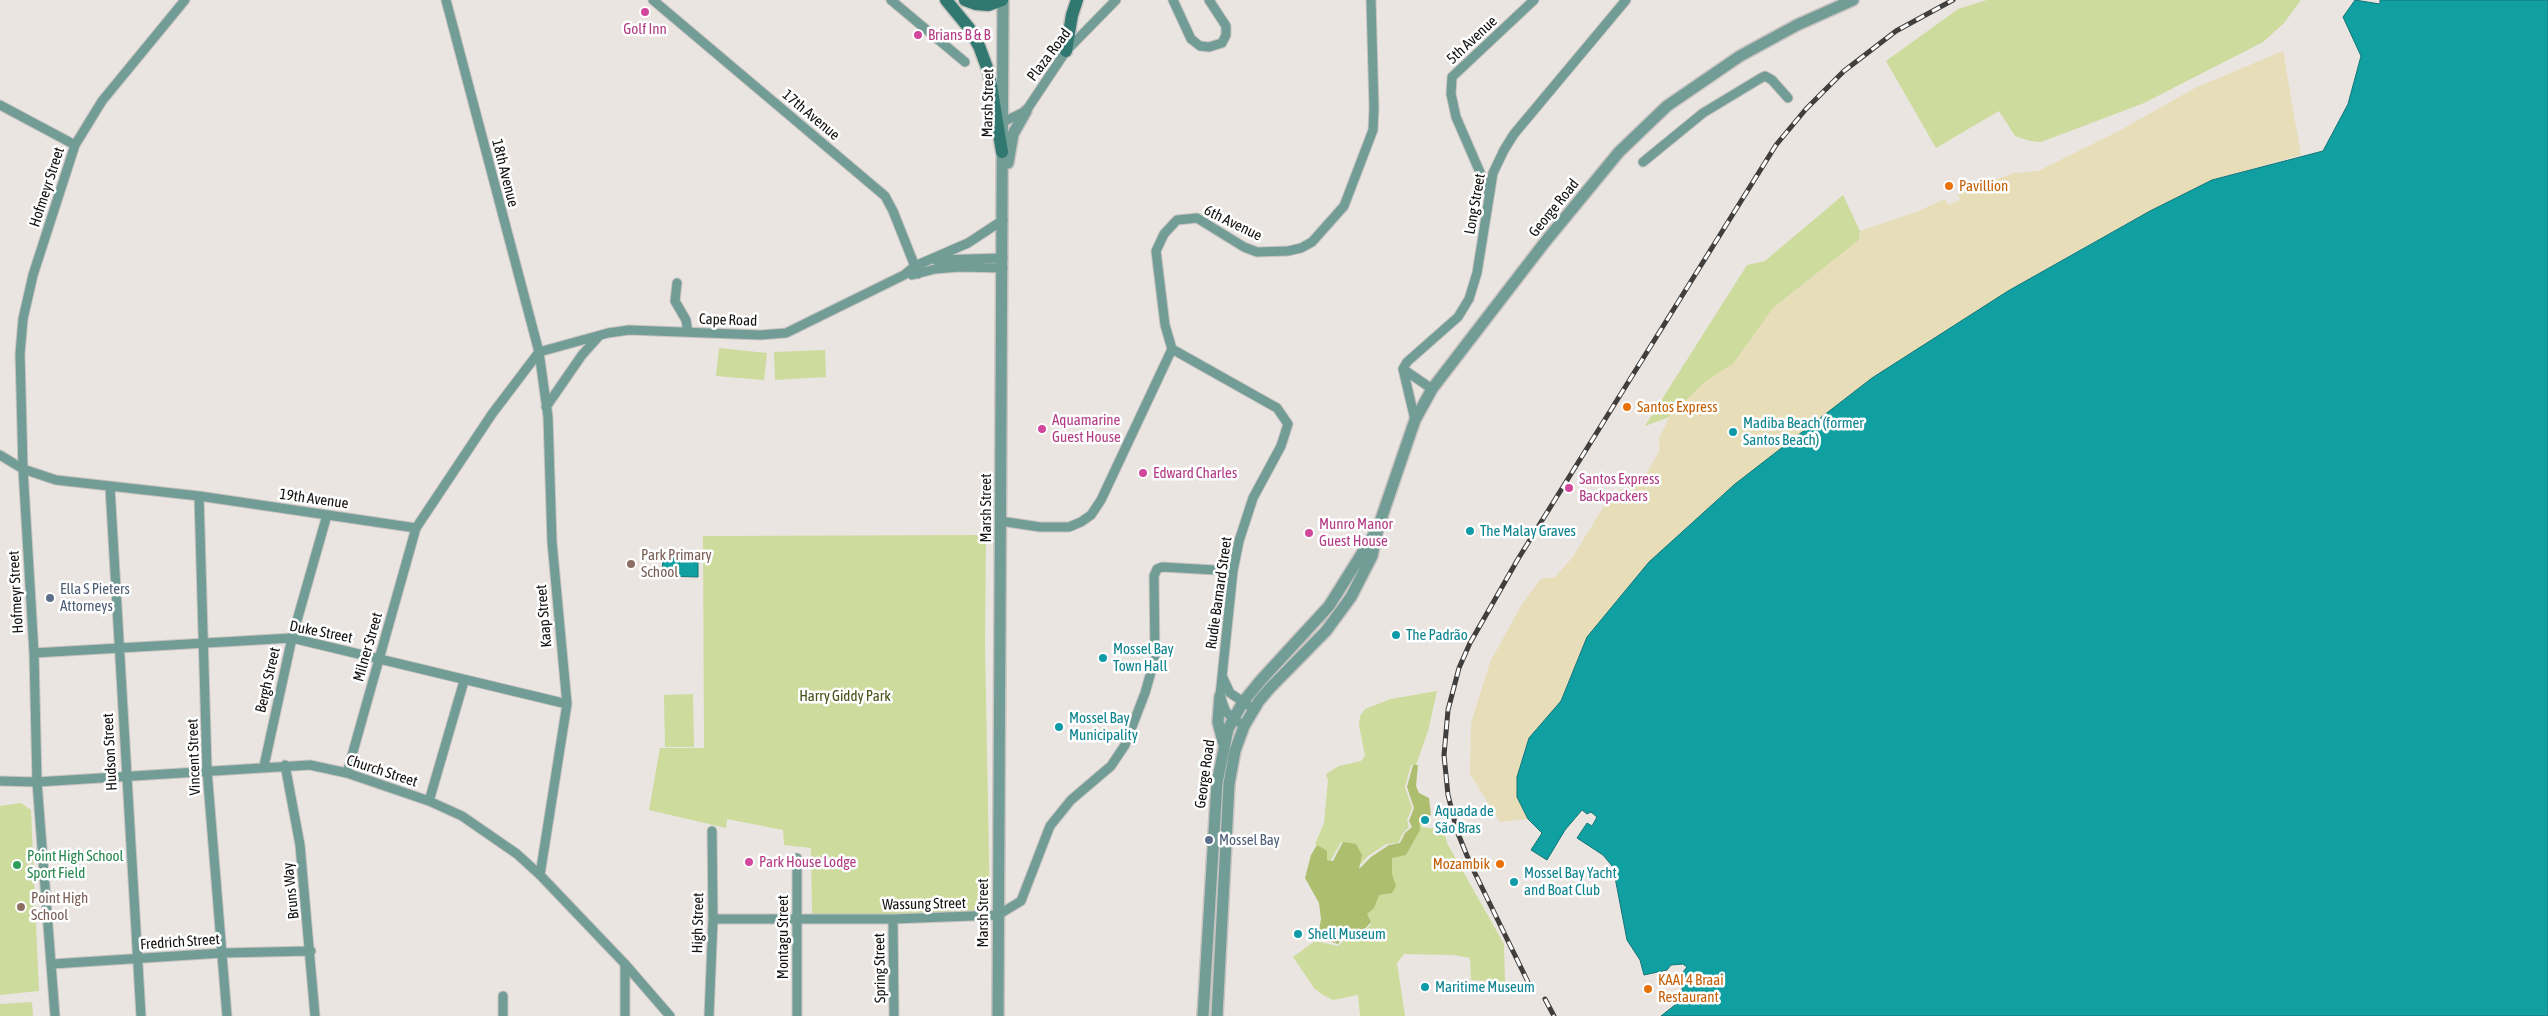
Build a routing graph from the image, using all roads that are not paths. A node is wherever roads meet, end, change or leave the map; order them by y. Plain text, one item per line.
1 (185, 0) edge
2 (446, 0) edge
3 (653, 0) edge
4 (891, 0) edge
5 (946, 0) edge
6 (965, 0) edge
7 (1003, 0) edge
8 (1077, 0) edge
9 (1116, 0) edge
10 (1173, 0) edge
11 (1209, 0) edge
12 (1371, 0) edge
13 (1534, 0) edge
14 (1626, 0) edge
15 (1853, 0) edge
16 (1066, 50) junction
17 (966, 62) dead end
18 (1788, 98) dead end
19 (0, 105) edge
20 (1026, 111) junction
21 (1003, 122) junction
22 (75, 145) junction
23 (1002, 152) junction
24 (1642, 162) dead end
25 (1490, 193) junction
26 (1002, 197) junction
27 (1003, 220) junction
28 (930, 260) junction
29 (1003, 263) junction
30 (916, 270) junction
31 (677, 283) dead end
32 (688, 332) junction
33 (599, 336) junction
34 (1172, 349) junction
35 (539, 352) junction
36 (1403, 369) junction
37 (1432, 389) junction
38 (546, 407) junction
39 (1415, 420) junction
40 (0, 455) edge
41 (23, 469) junction
42 (110, 486) junction
43 (199, 496) junction
44 (327, 515) junction
45 (1000, 521) junction
46 (416, 528) junction
47 (1378, 528) junction
48 (1233, 571) junction
49 (292, 638) junction
50 (205, 642) junction
51 (118, 647) junction
52 (34, 653) junction
53 (379, 659) junction
54 (1222, 675) junction
55 (464, 681) junction
56 (1220, 696) junction
57 (1244, 702) junction
58 (567, 704) junction
59 (1254, 709) junction
60 (1233, 719) junction
61 (1244, 726) junction
62 (1224, 742) junction
63 (285, 765) junction
64 (264, 766) junction
65 (207, 770) junction
66 (347, 773) junction
67 (125, 775) junction
68 (0, 781) edge
69 (37, 782) junction
70 (429, 801) junction
71 (712, 832) dead end
72 (797, 858) dead end
73 (540, 875) junction
74 (998, 916) junction
75 (713, 919) junction
76 (798, 919) junction
77 (893, 919) junction
78 (311, 951) junction
79 (222, 953) junction
80 (137, 959) junction
81 (52, 964) junction
82 (625, 964) junction
83 (503, 996) dead end
84 (55, 1016) edge
85 (141, 1016) edge
86 (227, 1016) edge
87 (315, 1016) edge
88 (503, 1016) edge
89 (625, 1016) edge
90 (670, 1016) edge
91 (709, 1016) edge
92 (796, 1016) edge
93 (894, 1016) edge
94 (998, 1016) edge
95 (1203, 1016) edge
96 (1217, 1016) edge

1 - 22 street, Hofmeyr Street
2 - 35 street, 18th Avenue
3 - 30 street, 17th Avenue
4 - 17 street
5 - 23 main road
6 - 7 main road
7 - 21 street, Marsh Street
8 - 16 main road
9 - 16 street, Plaza Road
10 - 11 street
12 - 34 street, 6th Avenue
13 - 25 street, 5th Avenue
14 - 25 street, Long Street
15 - 37 street, George Road
16 - 20 street, Plaza Road
18 - 24 street
19 - 22 street
20 - 21 street
20 - 26 street
21 - 23 street, Marsh Street
22 - 41 street, Hofmeyr Street
23 - 26 street, Marsh Street
25 - 36 street, Long Street
26 - 27 street, Marsh Street
27 - 28 street, Cape Road
27 - 29 street, Marsh Street
28 - 29 street, Cape Road
28 - 30 street, Cape Road
29 - 30 street, Cape Road
29 - 45 street, Marsh Street
30 - 32 street, Cape Road
31 - 32 street
32 - 33 street, Cape Road
33 - 35 street, Cape Road
33 - 38 street
34 - 45 street
34 - 48 street, Rudie Barnard Street
35 - 38 street, Kaap Street
35 - 46 street
36 - 37 street
36 - 39 street
37 - 39 street, George Road
38 - 58 street, Kaap Street
39 - 47 street, George Road
40 - 41 street, 19th Avenue
41 - 42 street, 19th Avenue
41 - 52 street, Hofmeyr Street
42 - 43 street, 19th Avenue
42 - 51 street, Hudson Street
43 - 44 street, 19th Avenue
43 - 50 street, Vincent Street
44 - 46 street, 19th Avenue
44 - 49 street, Bergh Street
45 - 74 street, Marsh Street
46 - 53 street, Milner Street
47 - 57 street, George Road
47 - 59 street, George Road
48 - 54 street, Rudie Barnard Street
48 - 74 street
49 - 50 street, Duke Street
49 - 53 street, Duke Street
49 - 64 street, Bergh Street
50 - 51 street, Duke Street
50 - 65 street, Vincent Street
51 - 52 street, Duke Street
51 - 67 street, Hudson Street
52 - 69 street, Hofmeyr Street
53 - 55 street, Duke Street
53 - 66 street, Milner Street
54 - 56 street, Rudie Barnard Street
54 - 57 street
55 - 58 street, Duke Street
55 - 70 street
56 - 60 street
56 - 62 street
57 - 59 street
57 - 60 street, George Road
58 - 73 street, Kaap Street
59 - 61 street, George Road
60 - 61 street
60 - 62 street, George Road
61 - 96 street, George Road
62 - 95 street, George Road
63 - 64 street, Church Street
63 - 66 street, Church Street
63 - 78 street, Bruns Way
64 - 65 street, Church Street
65 - 67 street, Church Street
65 - 79 street, Vincent Street
66 - 70 street, Church Street
67 - 69 street, Church Street
67 - 80 street, Hudson Street
68 - 69 street, Church Street
69 - 81 street, Hofmeyr Street
70 - 73 street, Church Street
71 - 75 street, High Street
72 - 76 street, Montagu Street
73 - 82 street, Church Street
74 - 77 street, Wassung Street
74 - 94 street, Marsh Street
75 - 76 street, Wassung Street
75 - 91 street, High Street
76 - 77 street, Wassung Street
76 - 92 street, Montagu Street
77 - 93 street, Spring Street
78 - 79 street, Fredrich Street
78 - 87 street, Bruns Way
79 - 80 street, Fredrich Street
79 - 86 street, Vincent Street
80 - 81 street, Fredrich Street
80 - 85 street, Hudson Street
81 - 84 street, Hofmeyr Street
82 - 89 street
82 - 90 street, Church Street
83 - 88 street

